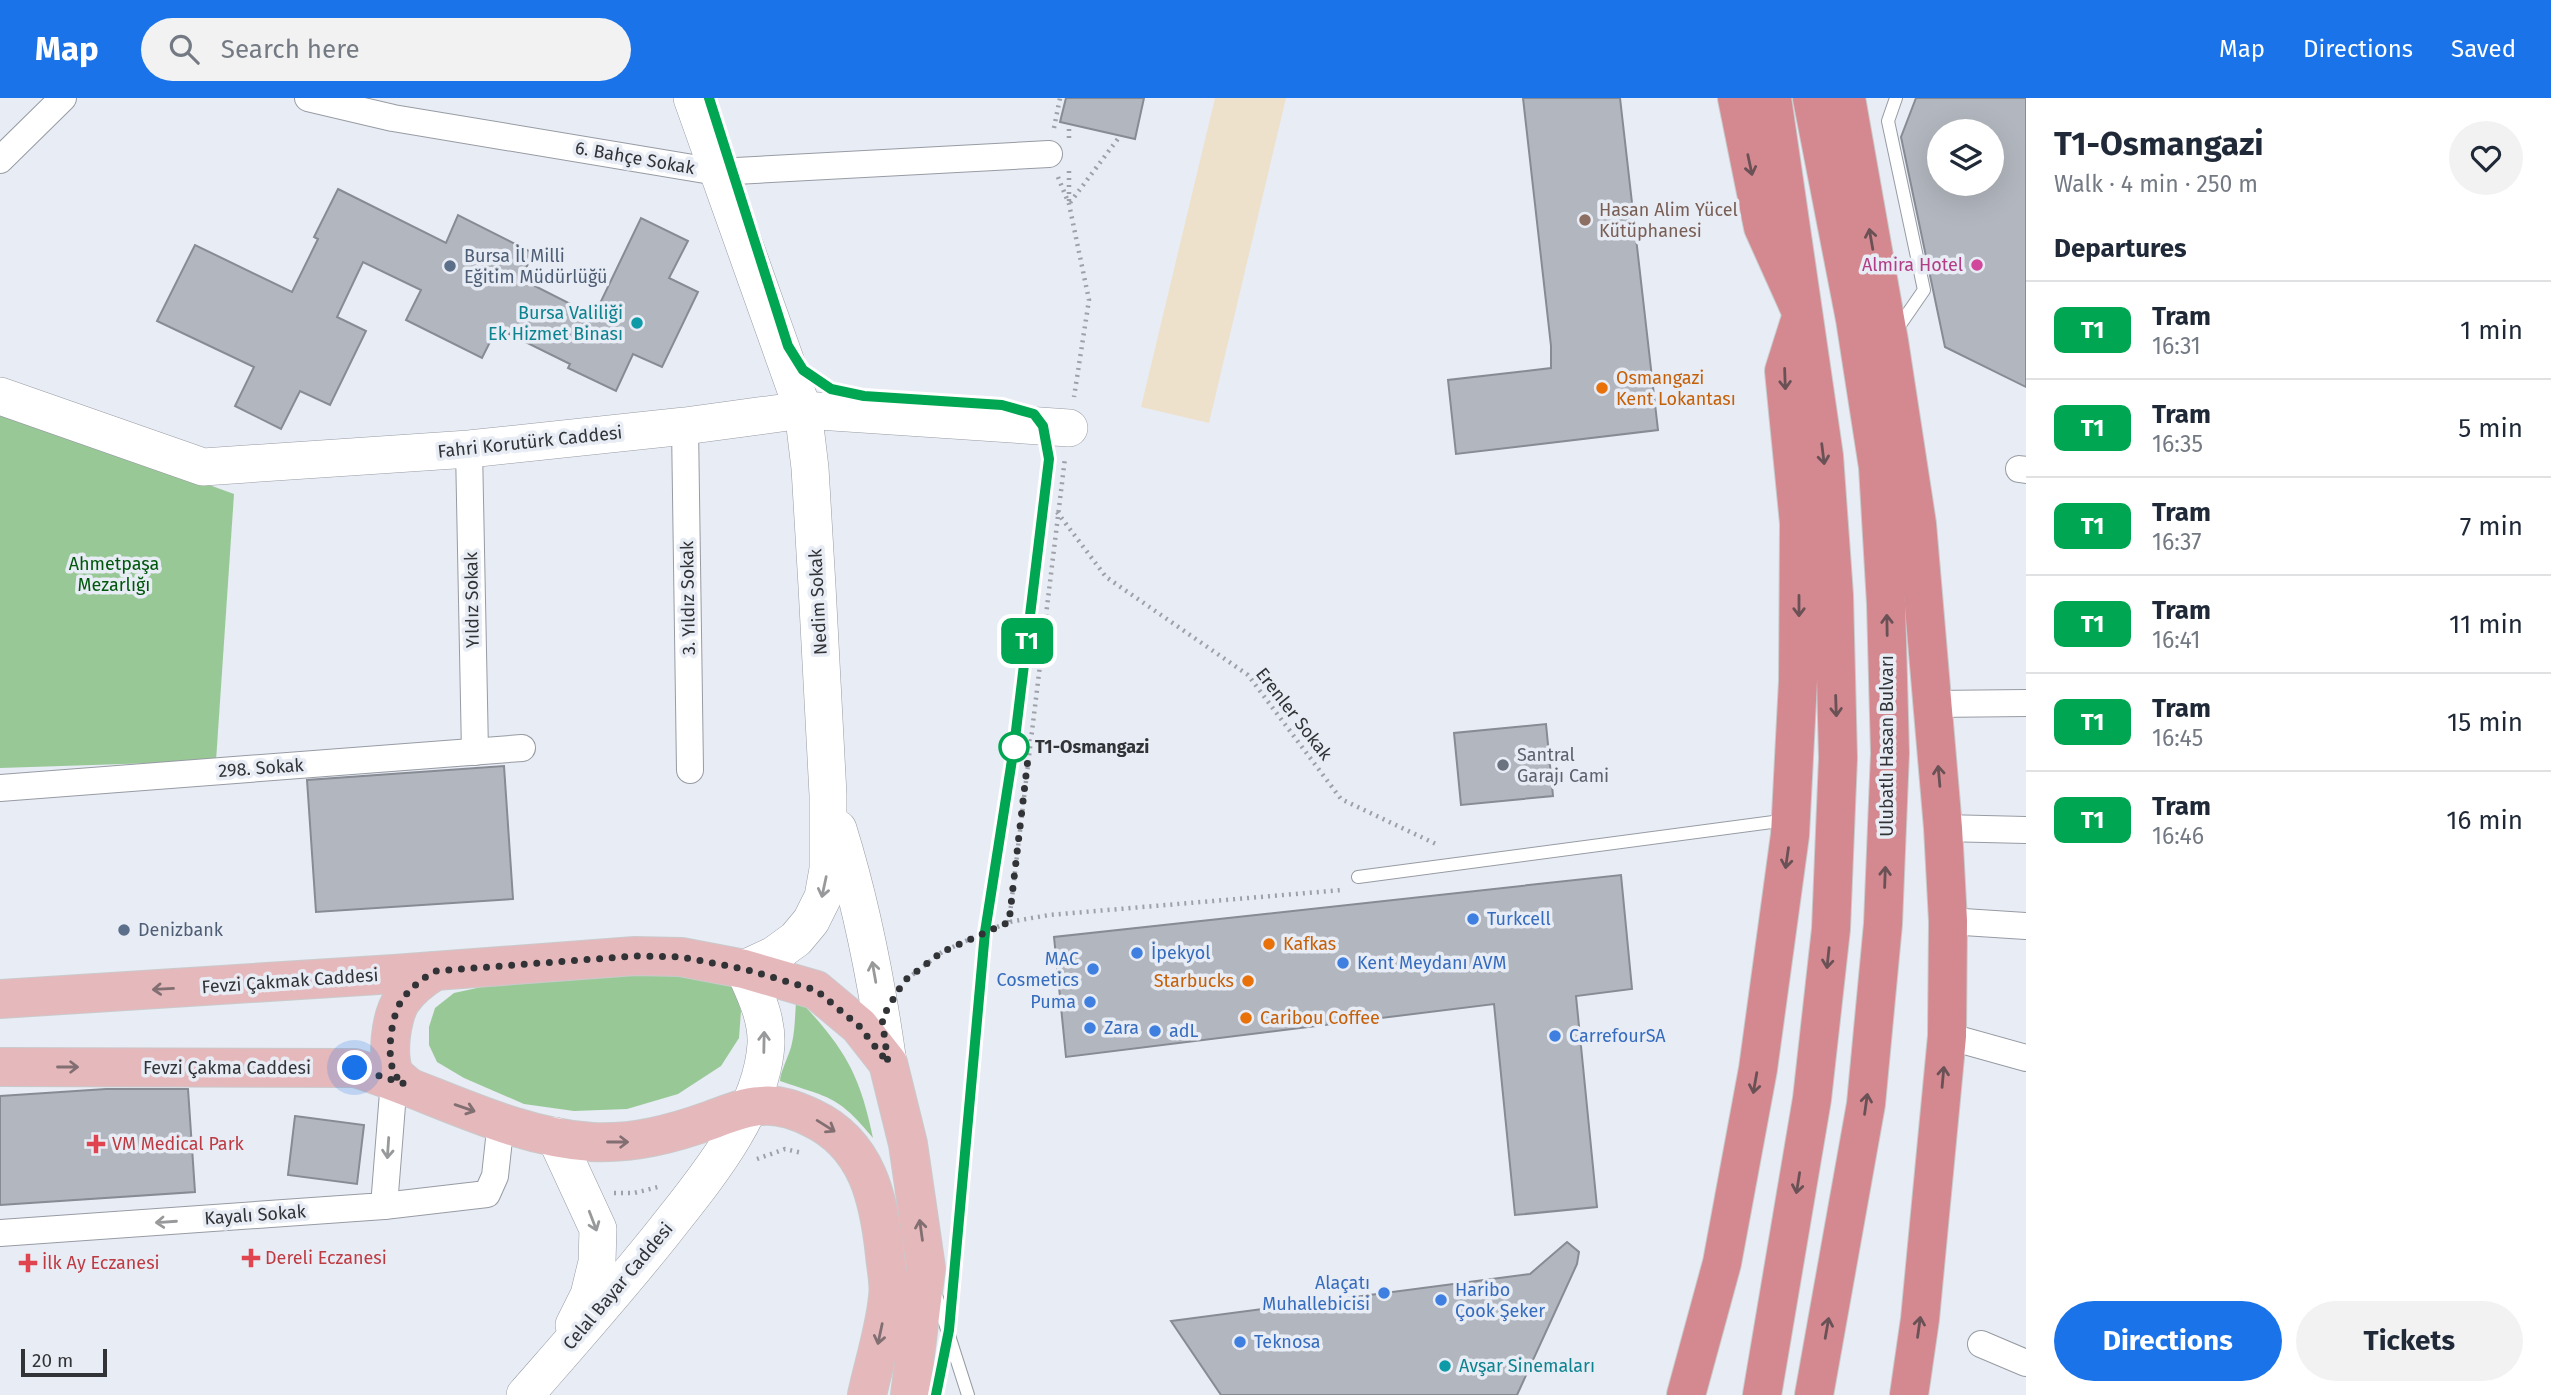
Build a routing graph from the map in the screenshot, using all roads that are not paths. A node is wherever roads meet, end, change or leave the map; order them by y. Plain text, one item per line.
1 (63, 98) edge
2 (308, 98) edge
3 (692, 98) edge
4 (1737, 98) edge
5 (1772, 98) edge
6 (1812, 98) edge
7 (1846, 98) edge
8 (1896, 98) edge
9 (394, 108) edge
10 (6, 147) edge
11 (1062, 156) road end
12 (717, 172) junction
13 (1832, 203) junction
14 (1802, 314) junction
15 (1889, 341) junction
16 (0, 397) edge
17 (803, 410) junction
18 (685, 426) junction
19 (1069, 428) road end
20 (469, 449) junction
21 (1917, 524) junction
22 (2026, 703) edge
23 (1933, 704) junction
24 (522, 748) dead end
25 (475, 752) junction
26 (690, 770) dead end
27 (0, 788) edge
28 (828, 795) junction
29 (1791, 819) junction
30 (1943, 828) junction
31 (2026, 830) edge
32 (1359, 877) dead end
33 (1948, 921) junction
34 (2026, 926) edge
35 (744, 969) junction
36 (435, 971) junction
37 (0, 999) edge
38 (1947, 1036) junction
39 (2026, 1058) edge
40 (888, 1063) junction
41 (0, 1067) edge
42 (399, 1082) junction
43 (756, 1107) junction
44 (528, 1129) junction
45 (384, 1206) junction
46 (0, 1234) edge
47 (926, 1268) junction
48 (1981, 1344) dead end
49 (558, 1357) junction
50 (2026, 1363) edge
51 (918, 1389) edge
52 (525, 1395) edge
53 (867, 1395) edge
54 (968, 1395) edge
55 (1686, 1395) edge
56 (1762, 1395) edge
57 (1814, 1395) edge
58 (1909, 1395) edge

1 - 10 street
2 - 9 street, 6. Bahçe Sokak
3 - 12 main road, Nedim Sokak
4 -> 14 highway
5 - 14 highway
6 - 13 highway, Ulubatlı Hasan Bulvarı
15 -> 7 highway
8 - 15 lane
9 - 12 street, 6. Bahçe Sokak
11 - 12 street, 6. Bahçe Sokak
12 - 17 main road, Nedim Sokak
13 - 21 highway
57 -> 13 highway, Ulubatlı Hasan Bulvarı
14 -> 29 highway
14 -> 56 highway
15 - 21 highway
16 - 20 main road, Fahri Korutürk Caddesi
17 - 18 main road, Fahri Korutürk Caddesi
17 - 19 main road, Fahri Korutürk Caddesi
17 - 28 main road, Nedim Sokak
18 - 20 main road, Fahri Korutürk Caddesi
18 - 26 street, 3. Yıldız Sokak
20 - 25 street, Yıldız Sokak
21 - 23 highway
22 - 23 street
30 -> 23 highway
24 - 25 street, 298. Sokak
25 - 27 street, 298. Sokak
28 -> 35 main road
40 -> 28 main road
29 - 32 lane
29 -> 55 highway
30 - 31 street
30 - 33 highway
33 - 34 street
33 - 38 highway
35 - 36 main road, Fevzi Çakmak Caddesi
35 - 40 main road, Fevzi Çakmak Caddesi
43 -> 35 main road, Celal Bayar Caddesi
36 -> 37 main road, Fevzi Çakmak Caddesi
36 - 42 main road
38 - 39 street
58 -> 38 highway
47 -> 40 main road
41 -> 42 main road, Fevzi Çakma Caddesi
42 -> 44 main road, Fevzi Çakma Caddesi
42 -> 45 street
44 -> 43 main road
43 - 49 main road, Celal Bayar Caddesi
43 -> 53 main road
44 - 45 street, Kayalı Sokak
44 -> 49 main road
45 -> 46 street, Kayalı Sokak
47 - 51 main road
47 - 54 lane
48 - 50 street
49 - 52 main road, Celal Bayar Caddesi

